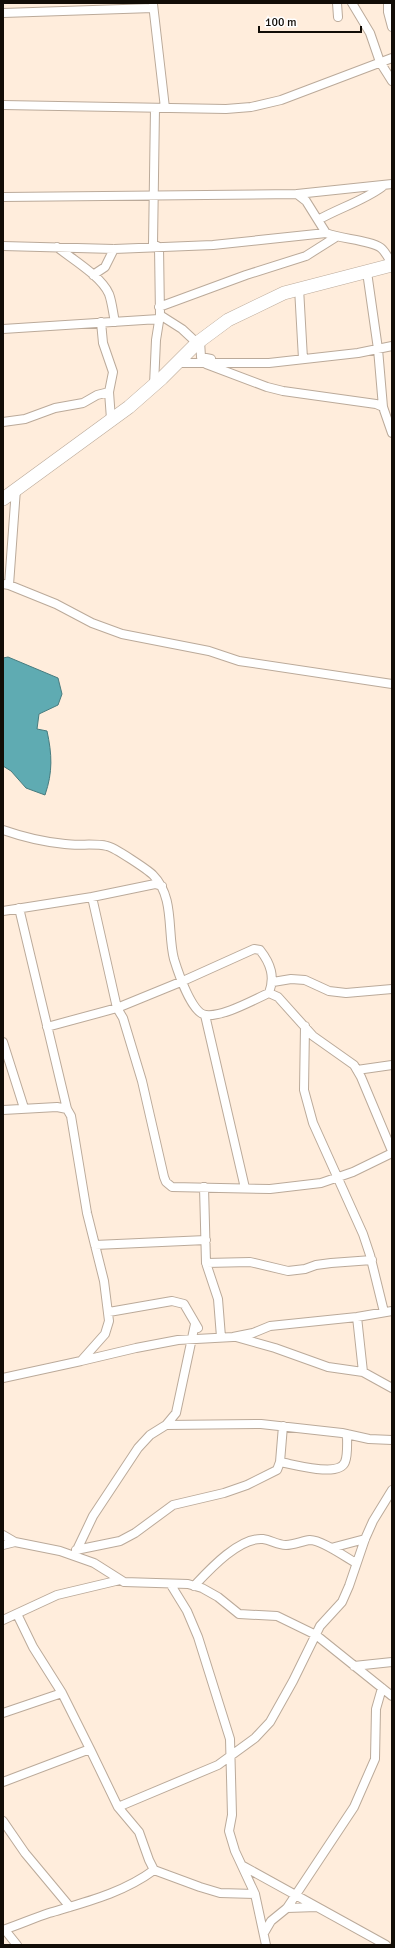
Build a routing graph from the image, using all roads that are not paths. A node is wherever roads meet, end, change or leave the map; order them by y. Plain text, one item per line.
1 (338, 3) edge
2 (352, 3) edge
3 (388, 3) edge
4 (153, 5) edge
5 (3, 13) edge
6 (338, 17) dead end
7 (392, 27) edge
8 (392, 58) edge
9 (380, 62) junction
10 (392, 81) edge
11 (3, 105) edge
12 (155, 108) junction
13 (165, 108) junction
14 (392, 184) edge
15 (383, 187) junction
16 (343, 190) junction
17 (297, 194) junction
18 (154, 195) junction
19 (3, 196) edge
20 (352, 203) junction
21 (318, 220) junction
22 (326, 233) junction
23 (336, 238) junction
24 (3, 246) edge
25 (57, 247) junction
26 (159, 247) junction
27 (114, 249) junction
28 (392, 264) edge
29 (367, 272) junction
30 (93, 275) junction
31 (299, 288) junction
32 (159, 313) junction
33 (101, 322) junction
34 (115, 322) junction
35 (3, 329) edge
36 (199, 342) junction
37 (392, 346) edge
38 (378, 349) junction
39 (303, 359) junction
40 (226, 362) junction
41 (177, 363) junction
42 (201, 363) junction
43 (154, 385) junction
44 (109, 392) junction
45 (383, 408) junction
46 (112, 419) junction
47 (3, 422) edge
48 (392, 433) edge
49 (16, 489) junction
50 (3, 499) edge
51 (6, 584) edge
52 (392, 684) edge
53 (3, 830) edge
54 (162, 886) junction
55 (92, 897) junction
56 (19, 908) junction
57 (3, 911) edge
58 (183, 981) junction
59 (273, 982) junction
60 (392, 989) edge
61 (269, 993) junction
62 (117, 1008) junction
63 (205, 1015) junction
64 (305, 1026) junction
65 (47, 1027) junction
66 (3, 1042) edge
67 (392, 1065) edge
68 (357, 1070) junction
69 (24, 1108) junction
70 (67, 1109) junction
71 (3, 1110) edge
72 (392, 1152) edge
73 (336, 1178) junction
74 (204, 1187) junction
75 (245, 1188) junction
76 (206, 1240) junction
77 (95, 1245) junction
78 (372, 1260) junction
79 (206, 1263) junction
80 (109, 1312) junction
81 (388, 1312) edge
82 (357, 1317) junction
83 (195, 1324) junction
84 (204, 1337) junction
85 (221, 1337) junction
86 (233, 1337) junction
87 (193, 1338) junction
88 (82, 1361) junction
89 (363, 1372) junction
90 (3, 1378) edge
91 (392, 1388) edge
92 (166, 1425) junction
93 (282, 1426) junction
94 (347, 1434) junction
95 (392, 1440) edge
96 (280, 1462) junction
97 (392, 1490) edge
98 (3, 1535) edge
99 (365, 1539) junction
100 (14, 1542) junction
101 (3, 1545) edge
102 (331, 1548) junction
103 (75, 1553) junction
104 (356, 1563) junction
105 (120, 1580) junction
106 (171, 1585) junction
107 (194, 1586) junction
108 (16, 1614) junction
109 (3, 1620) edge
110 (316, 1635) junction
111 (392, 1662) edge
112 (354, 1666) junction
113 (382, 1688) junction
114 (62, 1693) junction
115 (392, 1696) edge
116 (3, 1713) edge
117 (90, 1749) junction
118 (232, 1756) junction
119 (3, 1782) edge
120 (118, 1807) junction
121 (3, 1821) edge
122 (243, 1866) junction
123 (154, 1870) junction
124 (255, 1894) junction
125 (296, 1895) junction
126 (70, 1907) junction
127 (317, 1907) junction
128 (287, 1908) junction
129 (4, 1930) edge
130 (264, 1933) junction
131 (17, 1945) edge
132 (266, 1945) edge
133 (386, 1945) edge

1 - 6 street
2 - 9 street
3 - 7 street
4 - 5 street
4 - 13 street
8 - 9 street
9 - 10 street
9 - 13 street
11 - 12 street
12 - 13 street
12 - 18 street
14 - 15 street
15 - 16 street
15 - 20 street
16 - 17 street
16 - 20 street
17 - 18 street
17 - 21 street
18 - 19 street
18 - 26 street
20 - 21 street
21 - 22 street
22 - 23 street
22 - 26 street
23 - 28 street
23 - 32 street
24 - 25 street
25 - 27 street
25 - 30 street
26 - 27 street
26 - 32 street
27 - 30 street
28 - 29 main road
29 - 31 main road
29 - 38 street
30 - 34 street
31 - 36 main road
31 - 39 street
32 - 34 street
32 - 36 street
32 - 43 street
33 - 34 street
33 - 35 street
33 - 44 street
36 - 40 street
36 - 41 main road
37 - 38 street
38 - 39 street
38 - 45 street
39 - 40 street
40 - 42 street
41 - 42 street
41 - 43 main road
42 - 45 street
43 - 46 main road
44 - 46 street
44 - 47 street
45 - 48 street
46 - 49 main road
49 - 50 main road
49 - 51 street
51 - 52 street
53 - 54 street
54 - 55 street
54 - 58 street
55 - 56 street
55 - 62 street
56 - 57 street
56 - 65 street
58 - 59 street
58 - 62 street
58 - 63 street
59 - 60 street
59 - 61 street
61 - 63 street
61 - 64 street
62 - 65 street
62 - 74 street
63 - 75 street
64 - 68 street
64 - 73 street
65 - 70 street
66 - 69 street
67 - 68 street
68 - 72 street
69 - 70 street
69 - 71 street
70 - 77 street
72 - 73 street
73 - 75 street
73 - 78 street
74 - 75 street
74 - 76 street
76 - 77 street
76 - 79 street
77 - 80 street
78 - 79 street
78 - 81 street
79 - 85 street
80 - 83 street
80 - 88 street
81 - 82 street
82 - 86 street
82 - 89 street
83 - 84 street
83 - 87 street
84 - 85 street
84 - 87 street
85 - 86 street
86 - 89 street
87 - 88 street
87 - 92 street
88 - 90 street
89 - 91 street
92 - 93 street
92 - 103 street
93 - 94 street
93 - 96 street
94 - 95 street
94 - 96 street
96 - 103 street
97 - 99 street
98 - 100 street
99 - 102 street
99 - 104 street
100 - 101 street
100 - 103 street
102 - 104 street
102 - 107 street
103 - 105 street
104 - 110 street
105 - 106 street
105 - 108 street
106 - 107 street
106 - 118 street
107 - 110 street
108 - 109 street
108 - 114 street
110 - 112 street
110 - 118 street
111 - 112 street
112 - 113 street
113 - 115 street
113 - 125 street
114 - 116 street
114 - 117 street
117 - 119 street
117 - 120 street
118 - 120 street
118 - 122 street
120 - 123 street
121 - 126 street
122 - 124 street
122 - 125 street
123 - 124 street
123 - 126 street
124 - 130 street
125 - 127 street
125 - 128 street
126 - 129 street
127 - 128 street
127 - 133 street
128 - 130 street
129 - 131 street
130 - 132 street

